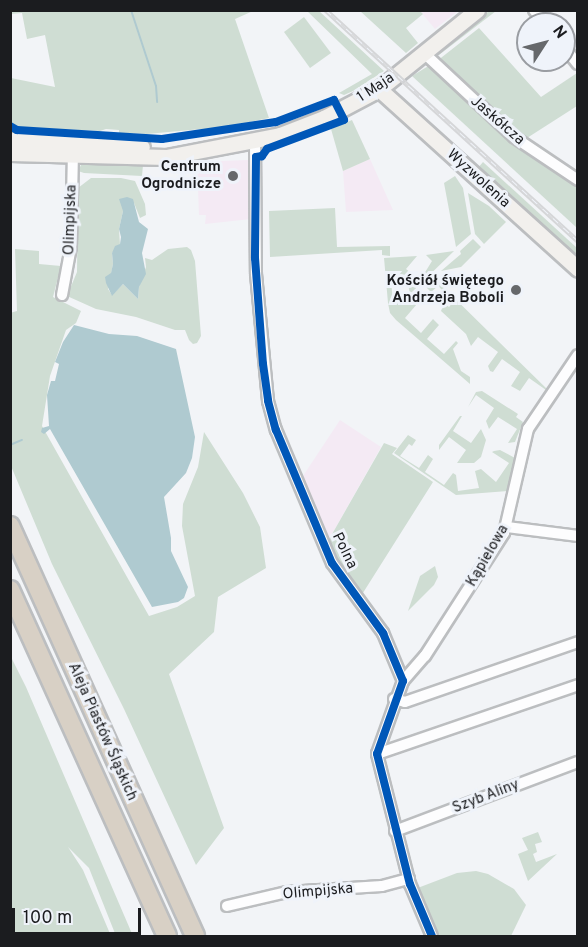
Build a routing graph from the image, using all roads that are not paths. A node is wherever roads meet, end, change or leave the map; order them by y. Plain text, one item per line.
1 (477, 10) edge
2 (424, 53) junction
3 (379, 89) junction
4 (10, 140) edge
5 (255, 141) junction
6 (73, 150) junction
7 (10, 153) edge
8 (578, 180) edge
9 (578, 269) edge
10 (62, 295) dead end
11 (578, 355) edge
12 (12, 527) edge
13 (507, 527) junction
14 (578, 536) edge
15 (10, 590) edge
16 (578, 642) edge
17 (402, 681) junction
18 (578, 686) edge
19 (394, 699) junction
20 (377, 754) junction
21 (578, 762) edge
22 (395, 831) junction
23 (409, 879) junction
24 (227, 906) dead end
25 (167, 936) edge
26 (195, 936) edge
27 (432, 936) edge

1 - 2 main road, 1 Maja
2 - 3 main road, 1 Maja
2 - 8 street, Jaskółcza
3 - 5 main road, 1 Maja
3 - 9 main road, Wyzwolenia
4 - 6 main road, 1 Maja
5 - 6 main road, 1 Maja
5 - 17 street, Polna
6 - 7 main road, 1 Maja
6 - 10 street, Olimpijska
11 - 13 street, Kąpielowa
12 - 26 highway, Aleja Piastów Śląskich
13 - 14 street
13 - 17 street, Kąpielowa
15 - 25 highway, Aleja Piastów Śląskich
16 - 19 street
17 - 19 street
18 - 20 street
19 - 20 street
20 - 22 street
21 - 22 street, Szyb Aliny
22 - 23 street
23 - 24 street, Olimpijska
23 - 27 street

